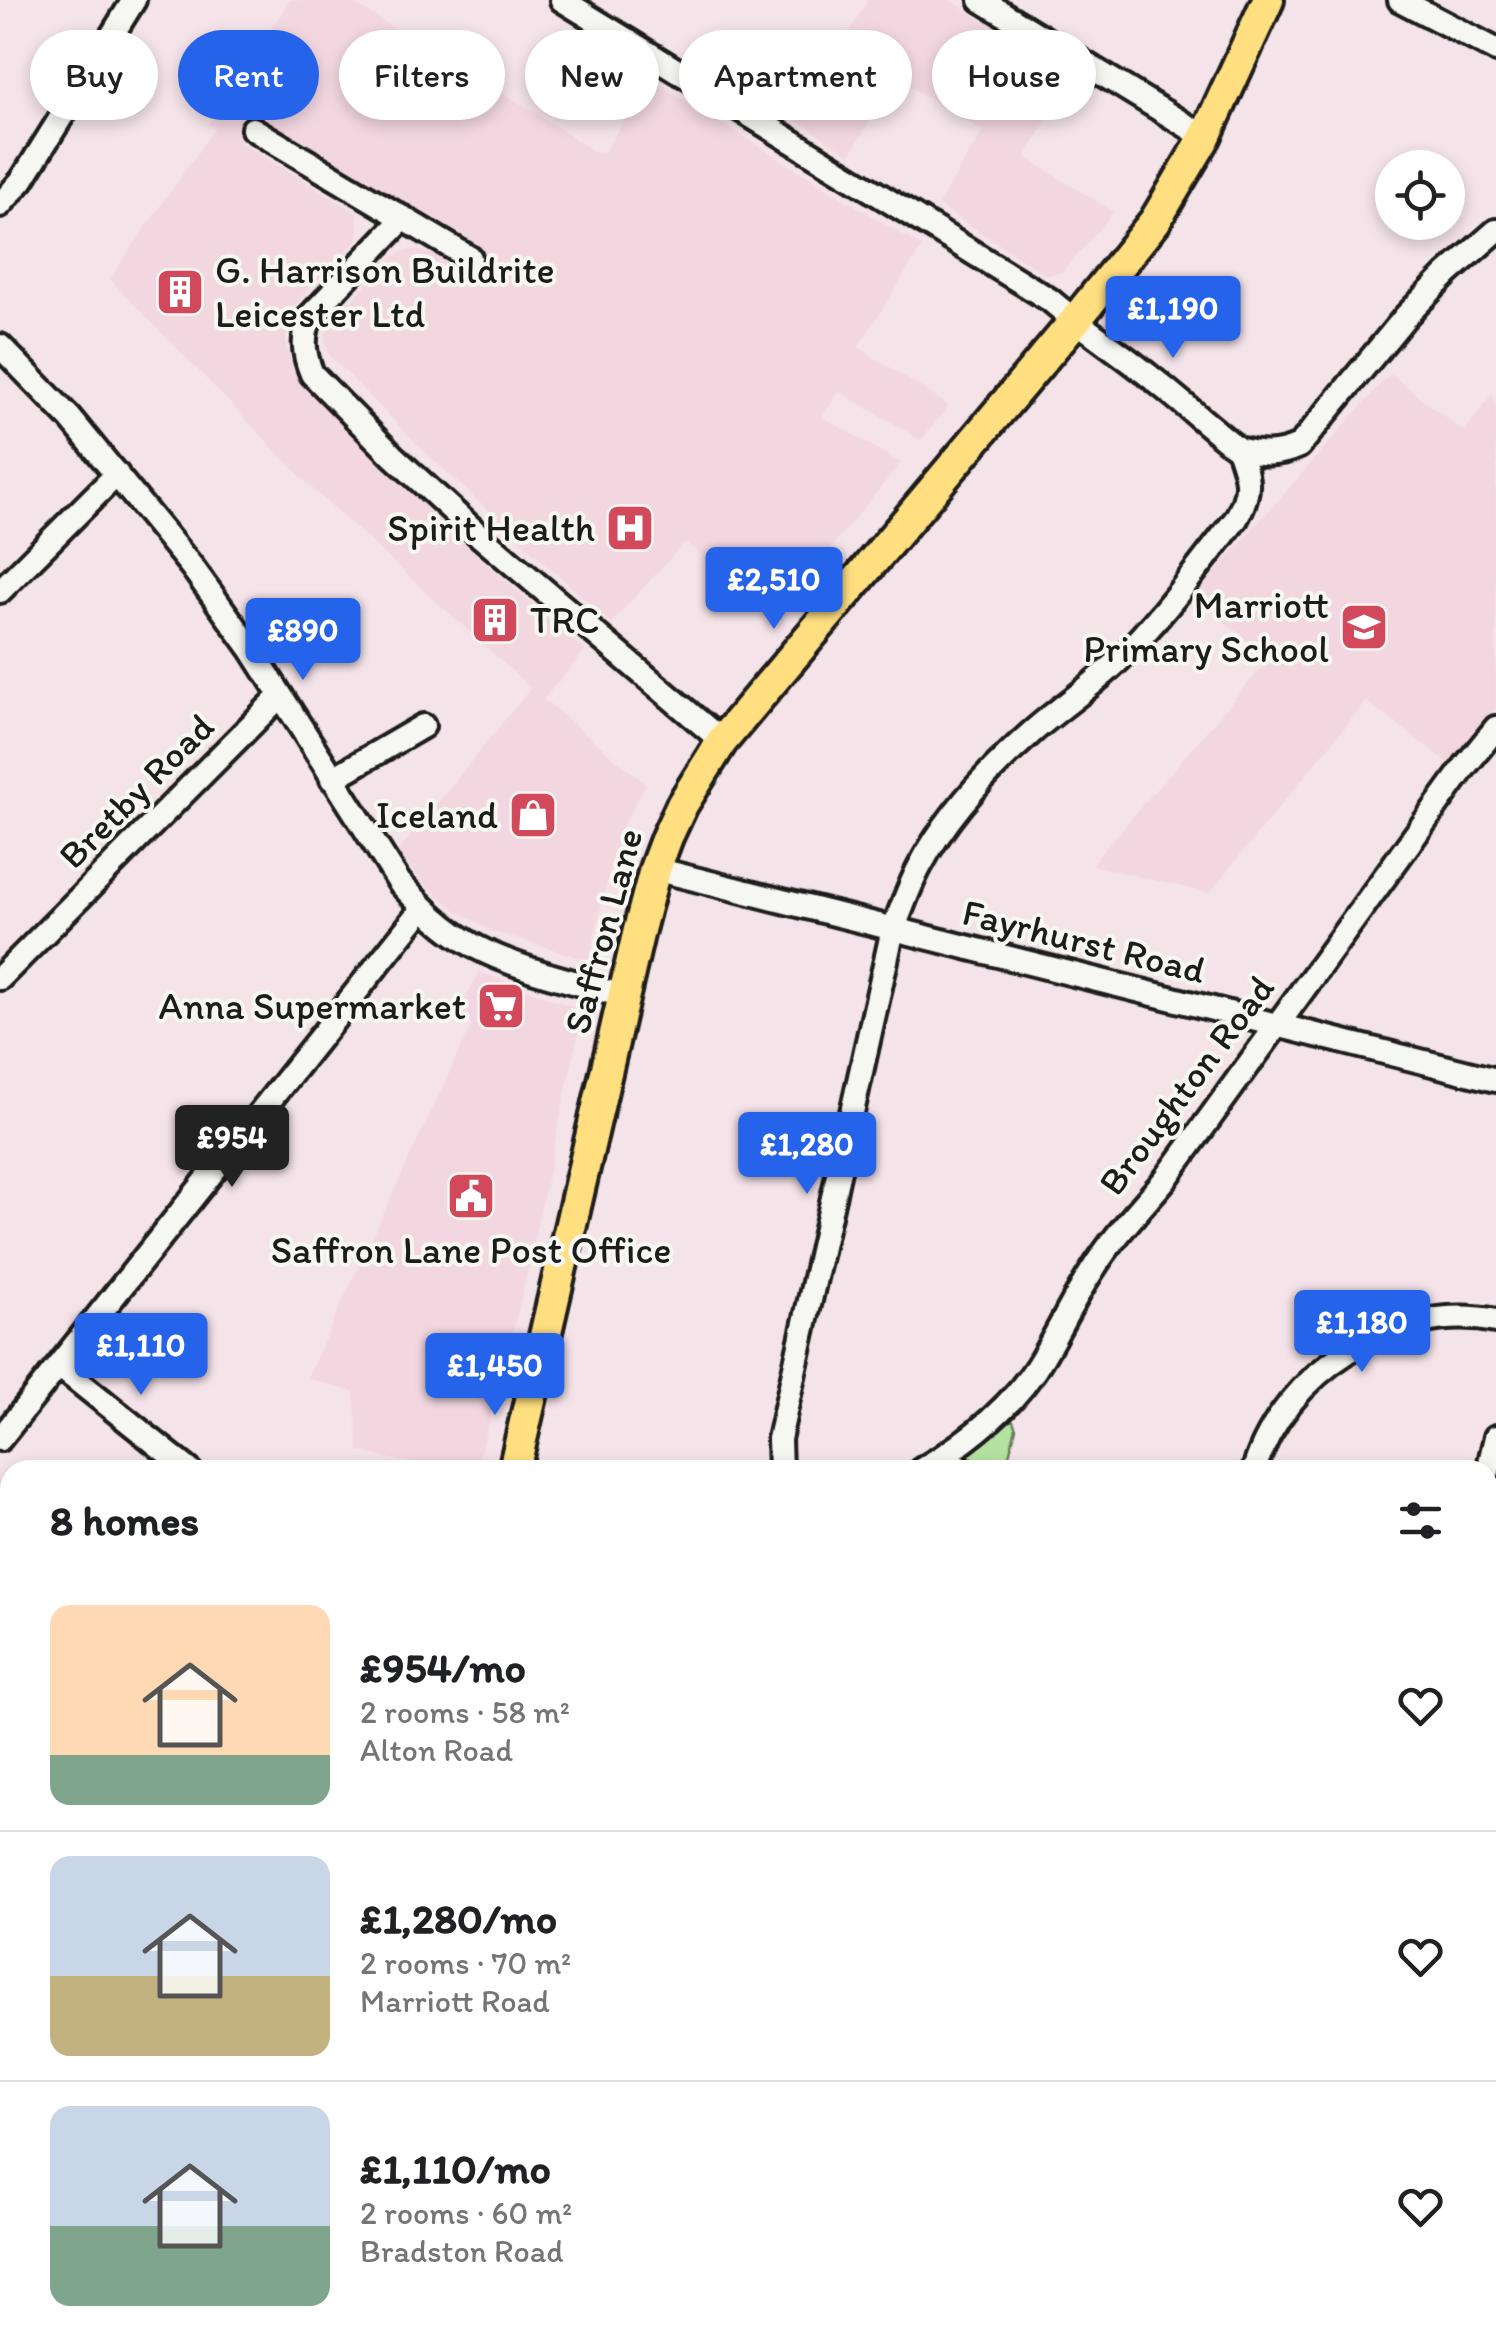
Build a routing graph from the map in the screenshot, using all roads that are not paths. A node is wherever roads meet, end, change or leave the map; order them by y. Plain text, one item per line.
1 (134, 0) edge
2 (562, 0) edge
3 (981, 0) edge
4 (1268, 0) edge
5 (1400, 0) edge
6 (1496, 50) edge
7 (252, 128) dead end
8 (1205, 138) junction
9 (4, 201) edge
10 (404, 218) junction
11 (1496, 231) edge
12 (470, 258) dead end
13 (1074, 322) junction
14 (0, 346) edge
15 (1238, 449) junction
16 (117, 474) junction
17 (0, 592) edge
18 (280, 696) junction
19 (423, 726) dead end
20 (1496, 728) edge
21 (722, 742) junction
22 (332, 778) junction
23 (655, 869) junction
24 (422, 908) junction
25 (893, 929) junction
26 (0, 978) edge
27 (624, 996) junction
28 (1276, 1026) junction
29 (1496, 1080) edge
30 (1496, 1322) edge
31 (60, 1366) junction
32 (0, 1440) edge
33 (177, 1460) edge
34 (516, 1460) edge
35 (780, 1460) edge
36 (936, 1460) edge
37 (1258, 1460) edge

1 - 9 street
2 - 13 street
3 - 8 street
4 - 8 main road, Saffron Lane
5 - 6 street
7 - 10 street
8 - 13 main road, Saffron Lane
10 - 12 street
10 - 21 street
11 - 15 street
13 - 15 street
13 - 21 main road, Saffron Lane
14 - 16 street
15 - 25 street
16 - 17 street
16 - 18 street
18 - 22 street
18 - 26 street, Bretby Road
19 - 22 street
20 - 28 street, Broughton Road
21 - 23 main road, Saffron Lane
22 - 24 street
23 - 25 street, Fayrhurst Road
23 - 27 main road, Saffron Lane
24 - 27 street
24 - 31 street
25 - 28 street, Fayrhurst Road
25 - 35 street
27 - 34 main road, Saffron Lane
28 - 29 street, Fayrhurst Road
28 - 36 street, Broughton Road
30 - 37 street
31 - 32 street
31 - 33 street

